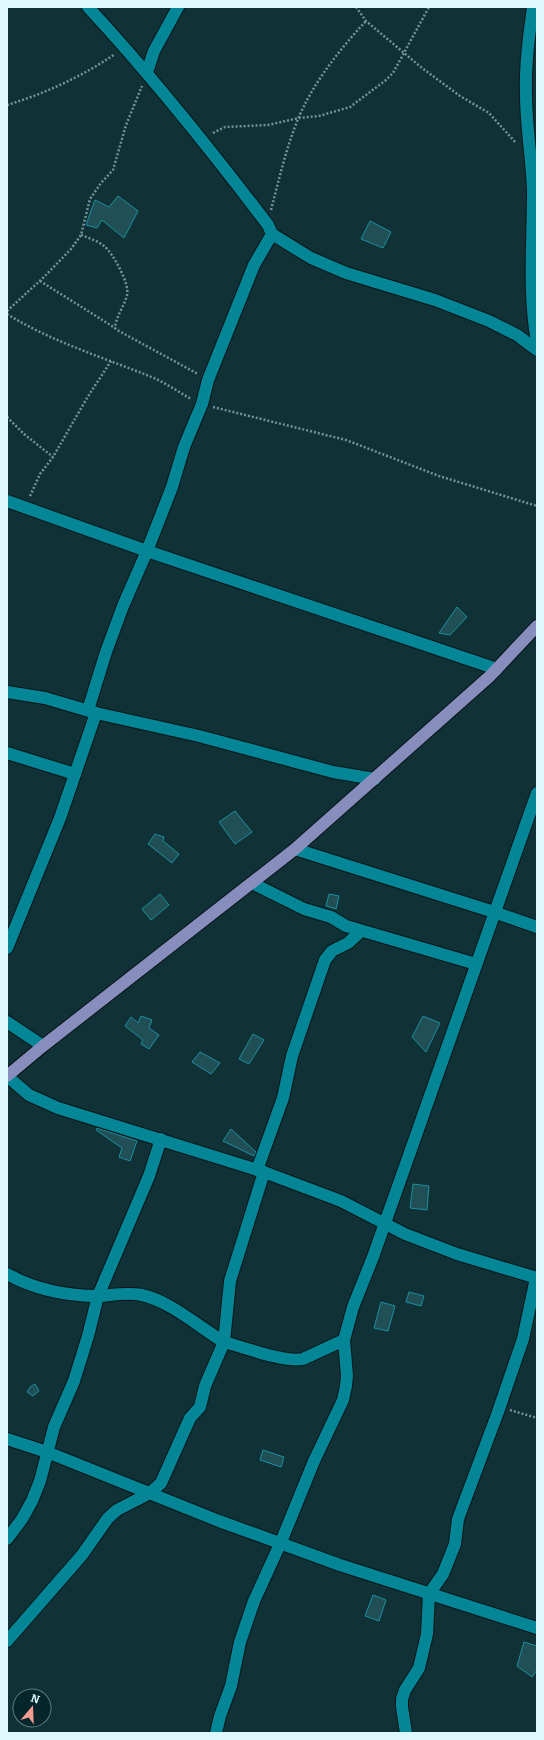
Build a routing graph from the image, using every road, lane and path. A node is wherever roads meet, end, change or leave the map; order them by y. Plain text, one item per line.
1 (88, 7) edge
2 (178, 7) edge
3 (356, 7) edge
4 (429, 7) edge
5 (533, 7) edge
6 (366, 21) junction
7 (126, 48) junction
8 (404, 52) junction
9 (147, 72) junction
10 (7, 105) edge
11 (298, 118) junction
12 (202, 139) junction
13 (530, 158) junction
14 (270, 229) junction
15 (82, 235) junction
16 (40, 281) junction
17 (7, 311) edge
18 (7, 314) edge
19 (115, 328) junction
20 (537, 342) edge
21 (537, 350) edge
22 (111, 361) junction
23 (208, 380) junction
24 (202, 404) junction
25 (7, 417) edge
26 (53, 457) junction
27 (7, 501) edge
28 (25, 506) junction
29 (537, 506) edge
30 (147, 551) junction
31 (537, 626) edge
32 (497, 669) junction
33 (7, 692) edge
34 (92, 712) junction
35 (7, 753) edge
36 (75, 774) junction
37 (375, 779) junction
38 (537, 793) edge
39 (295, 849) junction
40 (252, 883) junction
41 (494, 912) junction
42 (537, 927) edge
43 (361, 931) junction
44 (7, 948) edge
45 (476, 964) junction
46 (7, 1022) edge
47 (43, 1046) junction
48 (7, 1076) edge
49 (161, 1139) junction
50 (261, 1171) junction
51 (384, 1223) junction
52 (7, 1274) edge
53 (536, 1278) edge
54 (98, 1296) junction
55 (344, 1340) junction
56 (224, 1342) junction
57 (500, 1408) junction
58 (537, 1418) edge
59 (7, 1439) edge
60 (47, 1452) junction
61 (150, 1493) junction
62 (7, 1539) edge
63 (281, 1542) junction
64 (429, 1594) junction
65 (537, 1628) edge
66 (7, 1641) edge
67 (216, 1733) edge
68 (406, 1733) edge

1 - 7 street
2 - 9 street
3 - 6 path
4 - 8 path
5 - 13 street
6 - 8 path
6 - 11 path
7 - 9 street
7 - 10 path
8 - 11 path
8 - 13 path
9 - 12 street
9 - 15 path
11 - 12 path
11 - 14 path
12 - 14 street
13 - 20 street
14 - 21 street
14 - 23 street
15 - 16 path
15 - 19 path
16 - 17 path
16 - 19 path
18 - 22 path
19 - 23 path
22 - 24 path
22 - 26 path
23 - 24 street
24 - 29 path
24 - 30 street
25 - 26 path
26 - 28 path
27 - 28 street
28 - 30 street
30 - 32 street
30 - 34 street
31 - 32 main road
32 - 37 main road
33 - 34 street
34 - 36 street
34 - 37 street
35 - 36 street
36 - 44 street
37 - 39 main road
38 - 41 street
39 - 40 main road
39 - 41 street
40 - 43 street
40 - 47 main road
41 - 42 street
41 - 45 street
43 - 45 street
43 - 50 street
45 - 51 street
46 - 47 street
47 - 48 main road
48 - 49 street
49 - 50 street
49 - 54 street
50 - 51 street
50 - 56 street
51 - 53 street
51 - 55 street
52 - 54 street
53 - 57 street
54 - 56 street
54 - 60 street
55 - 56 street
55 - 63 street
56 - 61 street
57 - 58 path
57 - 64 street
59 - 60 street
60 - 61 street
60 - 62 street
61 - 63 street
61 - 66 street
63 - 64 street
63 - 67 street
64 - 65 street
64 - 68 street

